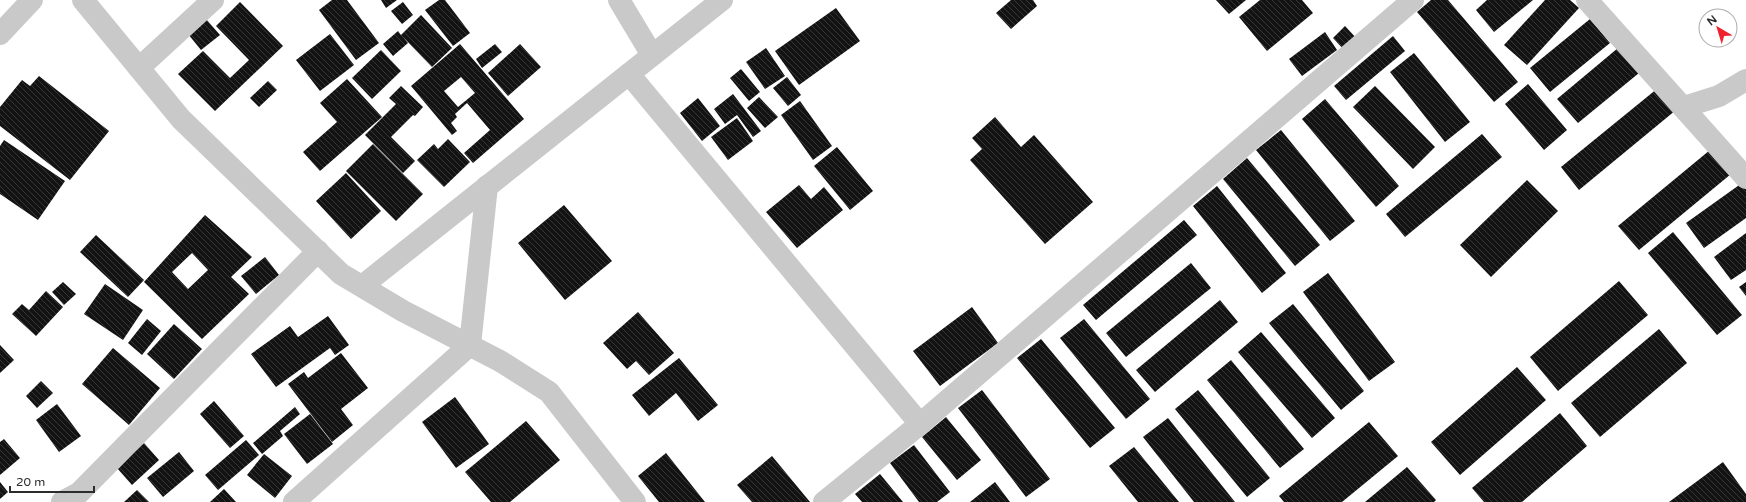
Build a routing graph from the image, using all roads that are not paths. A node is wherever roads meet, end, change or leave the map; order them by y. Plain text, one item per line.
1 (32, 0) edge
2 (83, 0) edge
3 (213, 0) edge
4 (619, 0) edge
5 (722, 0) edge
6 (1413, 0) edge
7 (1587, 0) edge
8 (0, 34) edge
9 (652, 55) junction
10 (139, 68) junction
11 (628, 74) junction
12 (1746, 80) edge
13 (1684, 107) junction
14 (1746, 178) edge
15 (487, 186) junction
16 (318, 251) junction
17 (362, 286) junction
18 (470, 345) junction
19 (920, 424) junction
20 (62, 502) edge
21 (294, 502) edge
22 (635, 502) edge
23 (824, 502) edge

1 - 8 street
2 - 10 street
3 - 10 street
4 - 9 street
5 - 9 street
6 - 19 street
7 - 13 street
9 - 11 street
10 - 16 street
11 - 15 street
11 - 19 street
12 - 13 street
13 - 14 street
15 - 17 street
15 - 18 street
16 - 17 street
16 - 20 street
17 - 18 street
18 - 21 street
18 - 22 street
19 - 23 street

